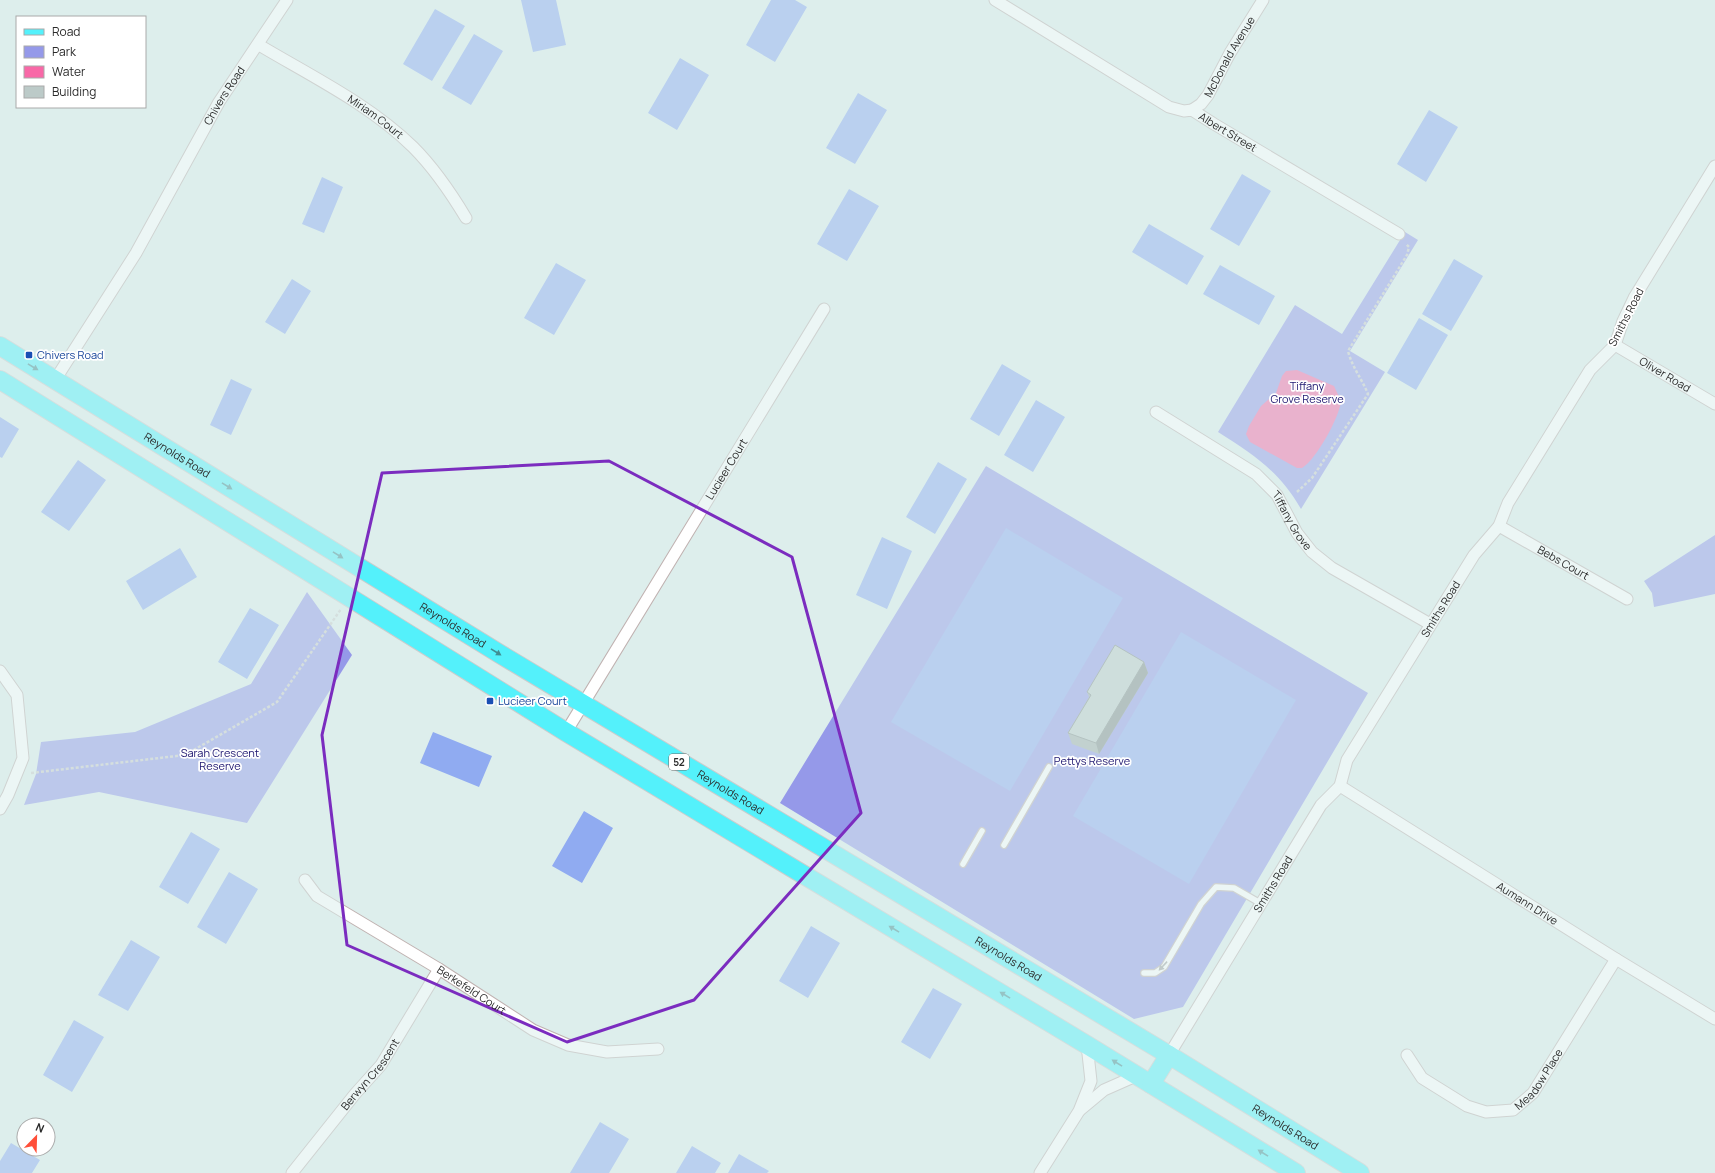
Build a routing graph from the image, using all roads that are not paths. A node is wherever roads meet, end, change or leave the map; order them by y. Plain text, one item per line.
1 (287, 0) edge
2 (995, 0) edge
3 (1263, 0) edge
4 (258, 45) junction
5 (1192, 110) junction
6 (1715, 166) edge
7 (466, 218) dead end
8 (1399, 234) road end
9 (824, 309) dead end
10 (1614, 345) junction
11 (0, 346) edge
12 (0, 380) edge
13 (55, 380) junction
14 (1715, 404) edge
15 (1156, 412) dead end
16 (1499, 526) junction
17 (1627, 599) dead end
18 (1430, 624) junction
19 (0, 671) edge
20 (582, 704) junction
21 (566, 732) junction
22 (1050, 767) dead end
23 (1340, 786) junction
24 (0, 809) edge
25 (982, 831) dead end
26 (1004, 845) dead end
27 (962, 864) dead end
28 (305, 880) dead end
29 (1260, 903) junction
30 (1616, 959) junction
31 (439, 969) junction
32 (1144, 973) dead end
33 (1715, 1019) edge
34 (1087, 1045) junction
35 (658, 1049) dead end
36 (1169, 1055) junction
37 (1407, 1056) dead end
38 (1144, 1080) junction
39 (1079, 1111) junction
40 (292, 1173) edge
41 (1040, 1173) edge
42 (1296, 1173) edge
43 (1360, 1173) edge

1 - 4 street, Chivers Road
2 - 5 street, Albert Street
3 - 5 street, McDonald Avenue
4 - 7 street, Miriam Court
4 - 13 street, Chivers Road
5 - 8 street, Albert Street
6 - 10 street, Smiths Road
9 - 20 street, Lucieer Court
10 - 14 street, Oliver Road
10 - 16 street, Smiths Road
11 -> 13 main road, Reynolds Road / 52
12 - 21 main road
13 -> 20 main road, Reynolds Road / 52
15 - 18 street, Tiffany Grove
16 - 17 street, Bebs Court
16 - 18 street, Smiths Road
18 - 23 street, Smiths Road
19 - 24 street
20 - 21 street, Lucieer Court
20 - 36 main road, Reynolds Road / 52
34 -> 21 main road
22 - 26 lane
23 - 29 street, Smiths Road
23 - 30 street, Aumann Drive
25 - 27 lane
28 - 31 street, Berkefeld Court
29 -> 32 lane
29 - 36 street, Smiths Road
30 - 33 street, Aumann Drive
30 - 37 street, Meadow Place
31 - 35 street, Berkefeld Court
31 - 40 street, Berwyn Crescent
38 -> 34 main road
34 - 39 street
36 - 38 main road
36 - 43 main road, Reynolds Road / 52
38 - 39 street
42 -> 38 main road
39 - 41 street

